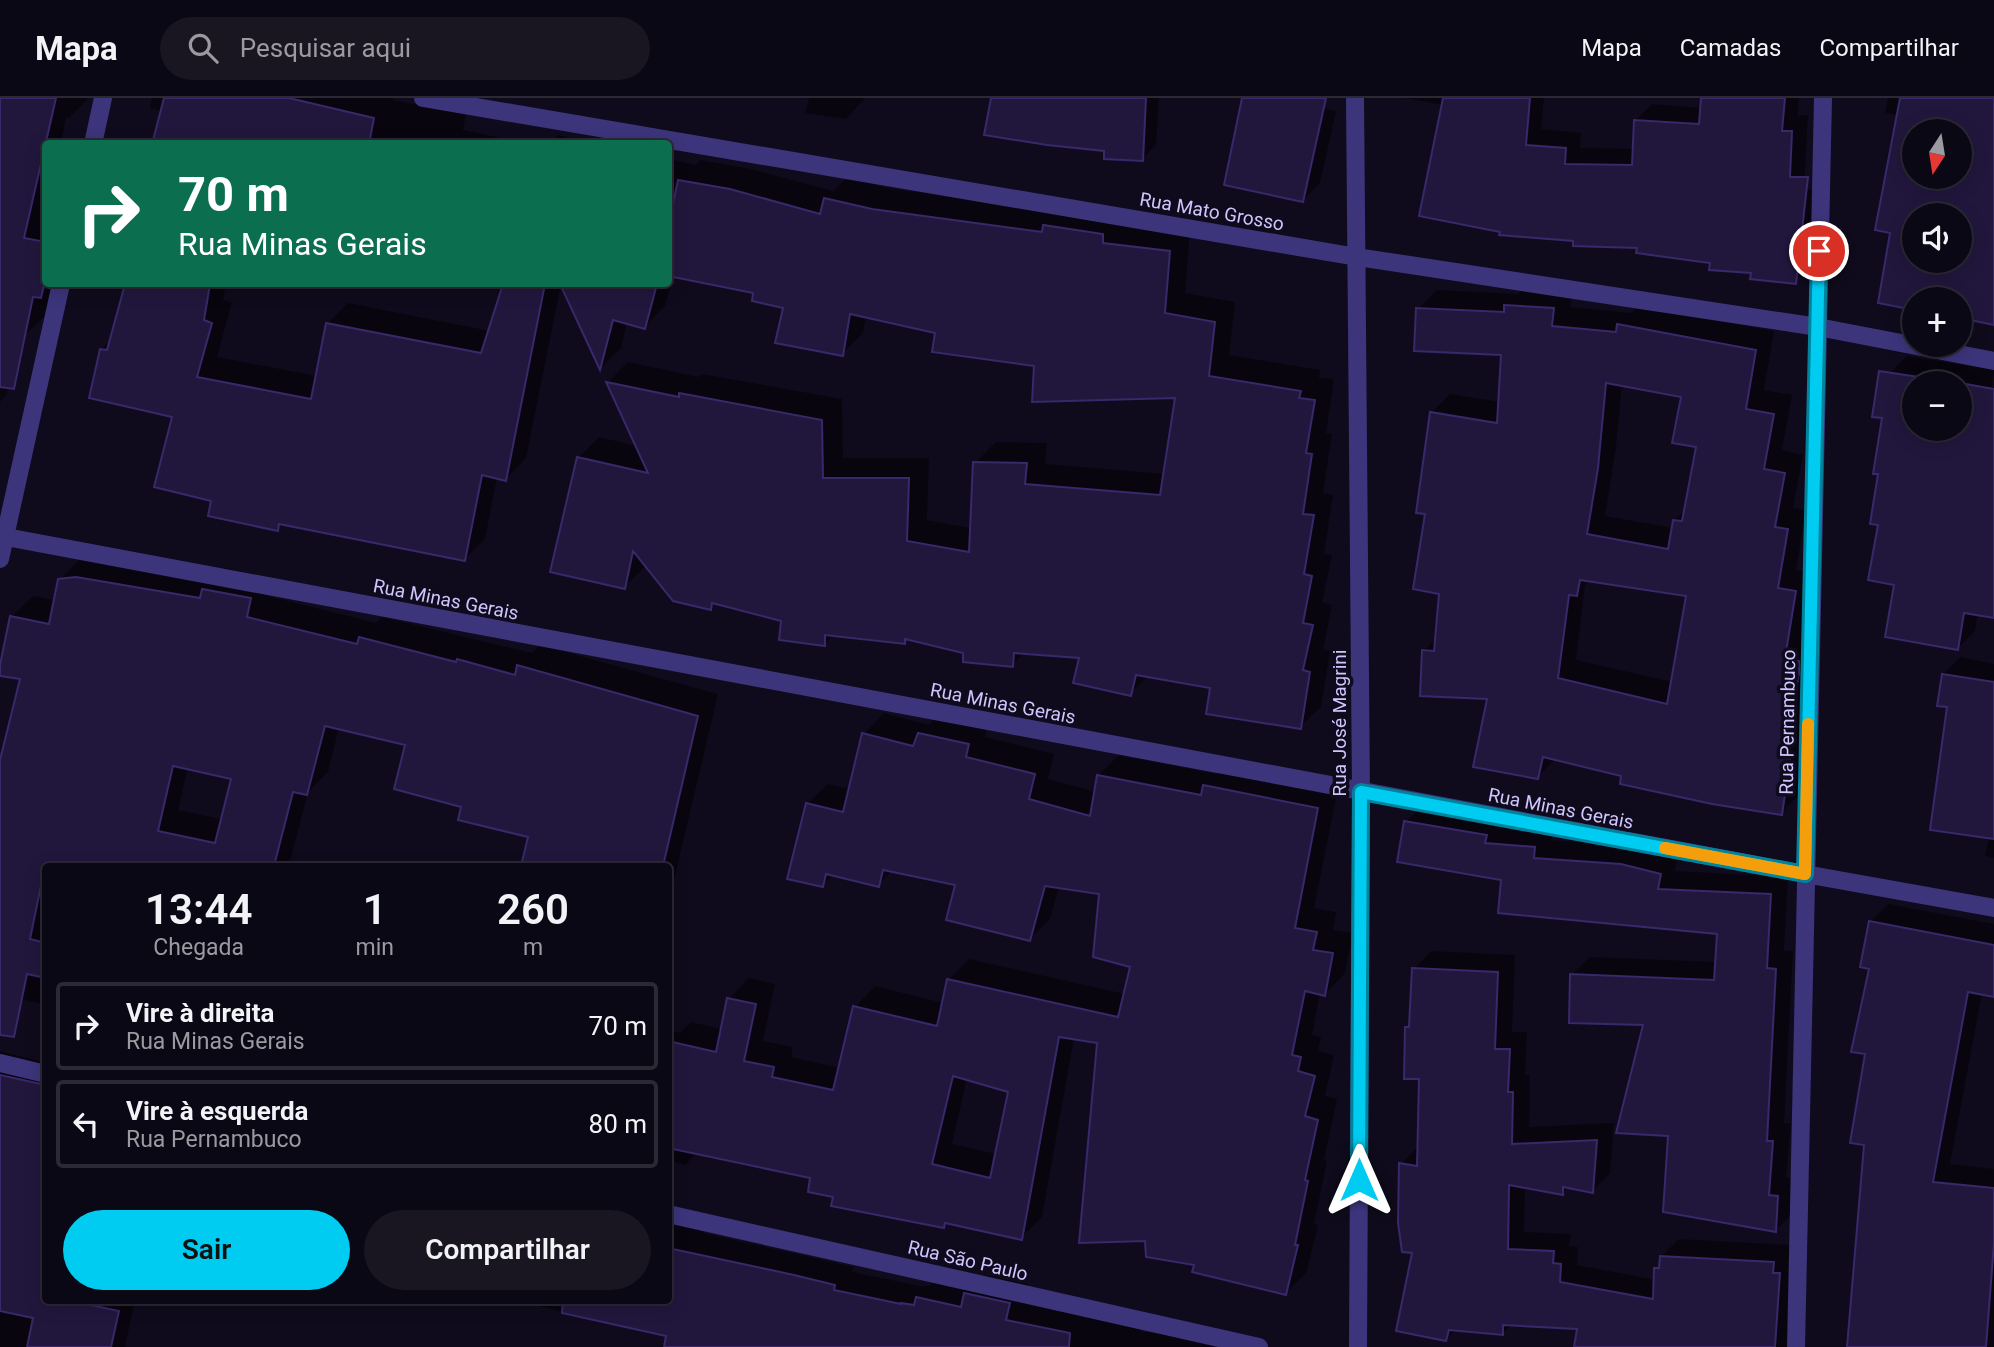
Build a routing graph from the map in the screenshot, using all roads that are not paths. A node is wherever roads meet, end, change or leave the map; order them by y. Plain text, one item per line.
1 (103, 98) edge
2 (423, 98) edge
3 (1355, 98) edge
4 (1823, 98) edge
5 (94, 140) edge
6 (670, 140) edge
7 (672, 140) edge
8 (1357, 257) junction
9 (60, 287) edge
10 (1818, 327) junction
11 (1994, 361) edge
12 (6, 537) junction
13 (0, 559) edge
14 (1361, 792) junction
15 (1805, 874) junction
16 (1994, 908) edge
17 (0, 1063) edge
18 (42, 1073) edge
19 (672, 1215) edge
20 (1259, 1347) edge
21 (1358, 1347) edge
22 (1796, 1347) edge

1 - 5 street
2 - 6 street, Rua Mato Grosso
3 - 8 street, Rua José Magrini
4 - 10 street, Rua Pernambuco
7 - 8 street, Rua Mato Grosso
8 - 10 street, Rua Mato Grosso
8 - 14 street, Rua José Magrini
9 - 12 street
10 - 11 street, Rua Mato Grosso
10 - 15 street, Rua Pernambuco
12 - 13 street
12 - 14 street, Rua Minas Gerais
14 - 15 street, Rua Minas Gerais
14 - 21 street, Rua José Magrini
15 - 16 street, Rua Minas Gerais
15 - 22 street, Rua Pernambuco
17 - 18 street
19 - 20 street, Rua São Paulo

